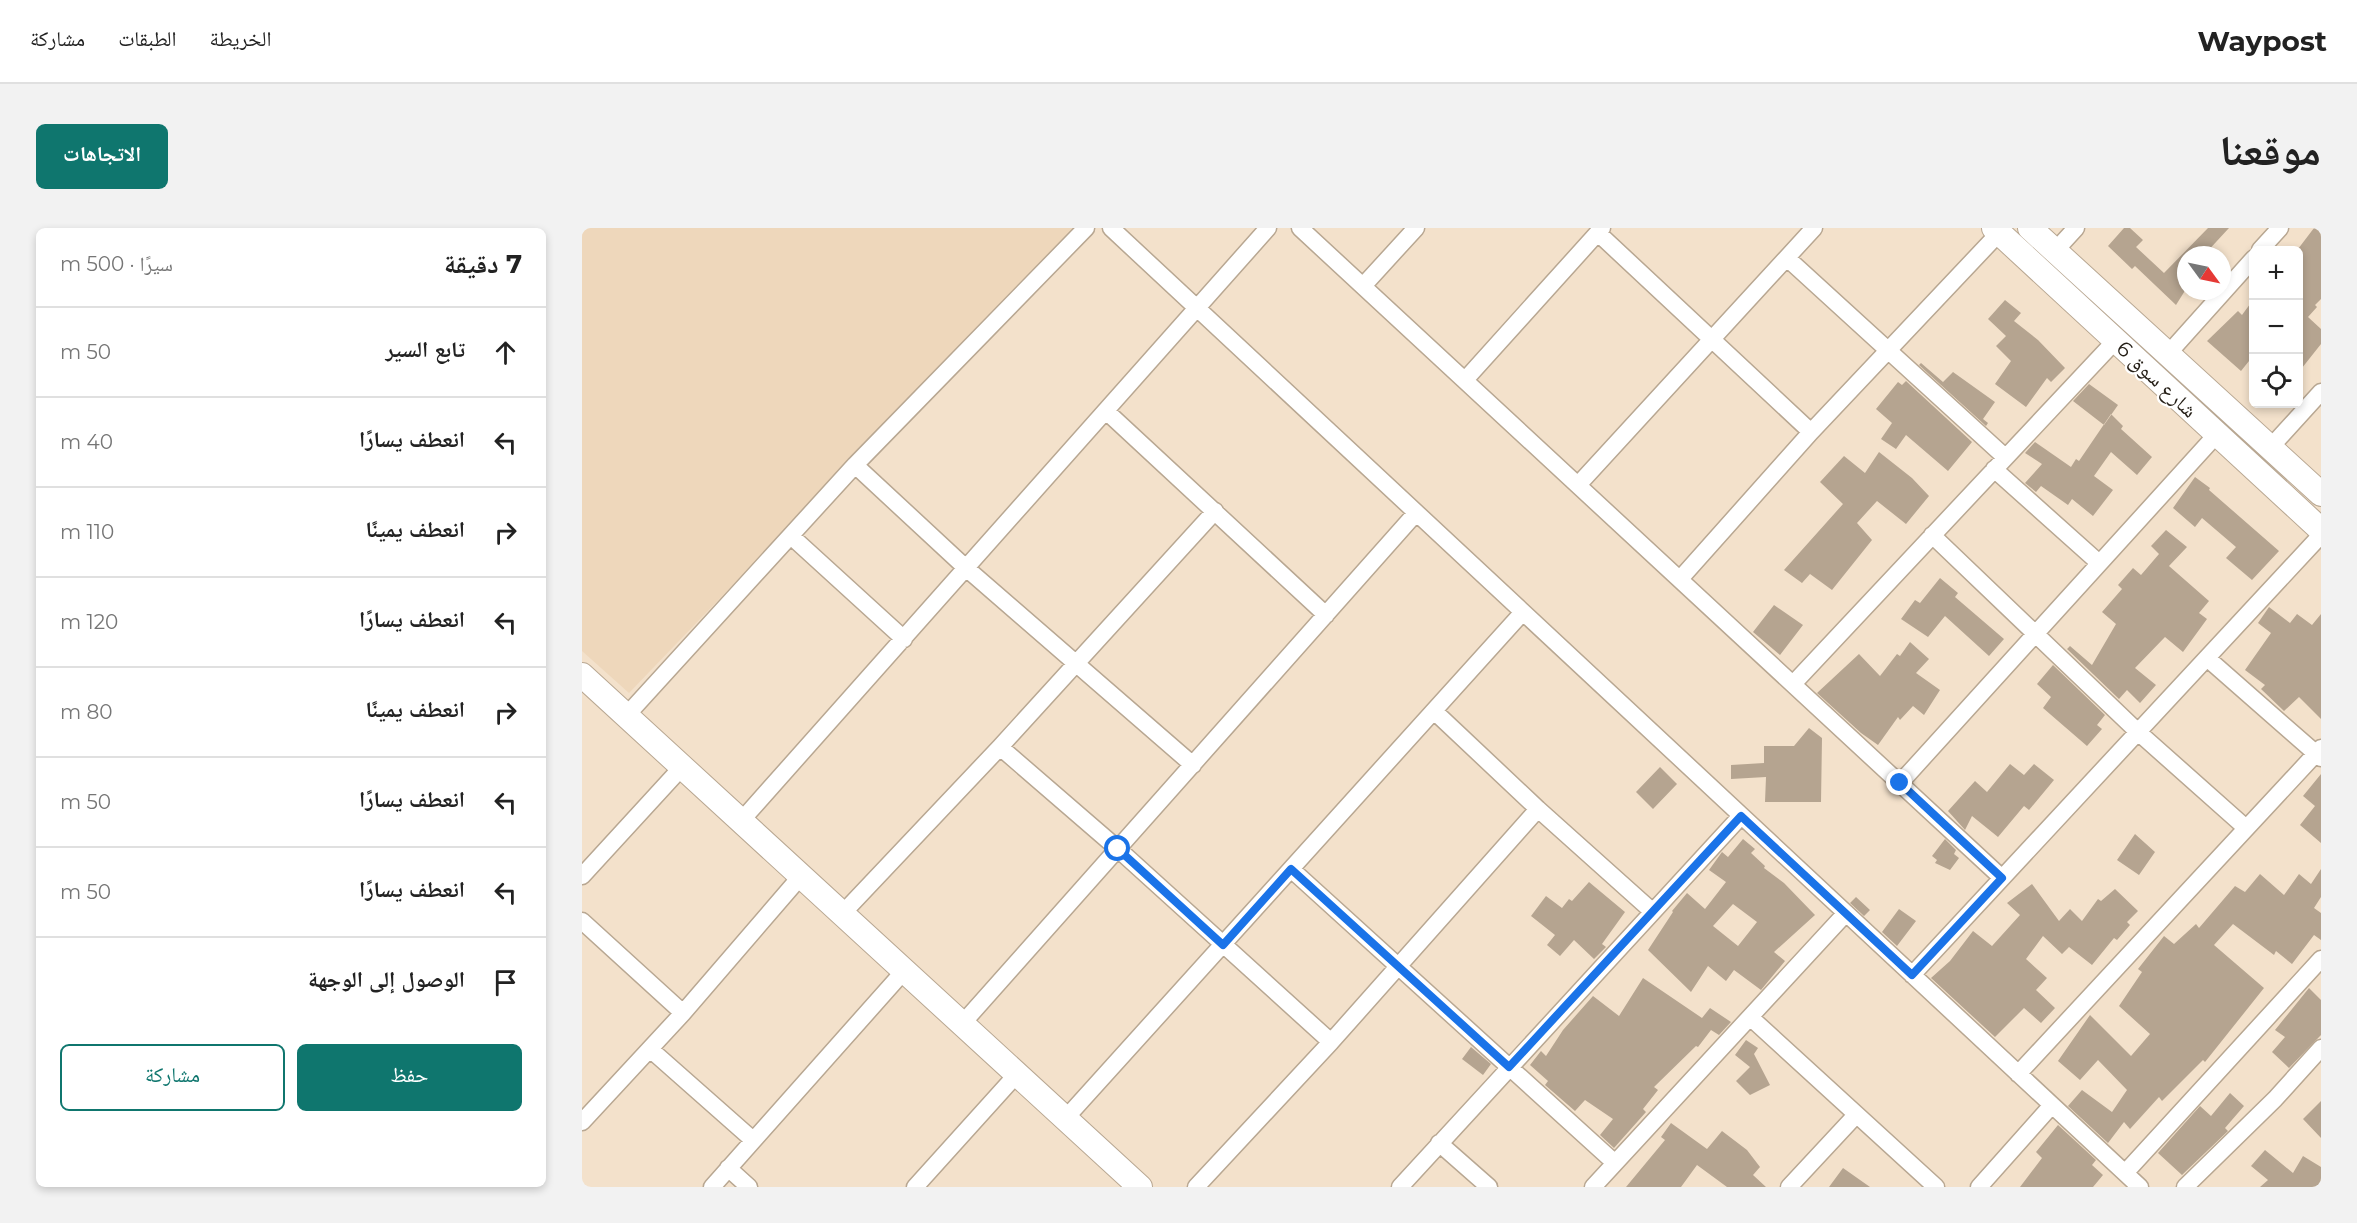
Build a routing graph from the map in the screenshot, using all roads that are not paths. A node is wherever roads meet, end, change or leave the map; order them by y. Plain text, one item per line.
1 (1086, 228) edge
2 (1111, 228) edge
3 (1268, 228) edge
4 (1300, 228) edge
5 (1416, 228) edge
6 (1815, 228) edge
7 (2030, 228) edge
8 (2076, 228) edge
9 (2280, 228) edge
10 (1600, 231) edge
11 (1996, 231) edge
12 (2264, 246) edge
13 (2055, 251) junction
14 (1787, 258) junction
15 (2249, 263) edge
16 (1363, 286) junction
17 (1197, 308) junction
18 (1710, 340) junction
19 (2116, 340) junction
20 (1889, 350) junction
21 (2167, 355) junction
22 (1465, 380) junction
23 (2321, 392) edge
24 (1106, 411) junction
25 (1811, 432) junction
26 (2217, 434) junction
27 (2269, 449) junction
28 (1999, 463) junction
29 (855, 465) junction
30 (1578, 486) junction
31 (2321, 494) edge
32 (1215, 511) junction
33 (1416, 513) junction
34 (2321, 530) edge
35 (1932, 535) junction
36 (2321, 535) edge
37 (791, 536) junction
38 (2098, 562) junction
39 (966, 568) junction
40 (1680, 579) junction
41 (1523, 612) junction
42 (1326, 615) junction
43 (2034, 633) junction
44 (904, 639) junction
45 (2207, 658) junction
46 (1077, 664) junction
47 (582, 675) edge
48 (1793, 684) junction
49 (1434, 711) junction
50 (626, 716) junction
51 (2138, 732) junction
52 (1000, 747) junction
53 (2319, 753) edge
54 (1193, 765) junction
55 (682, 767) junction
56 (1900, 783) junction
57 (1538, 809) junction
58 (1741, 816) junction
59 (741, 821) junction
60 (2246, 828) junction
61 (1118, 849) junction
62 (1291, 869) junction
63 (582, 876) edge
64 (801, 876) junction
65 (2002, 878) junction
66 (1653, 912) junction
67 (1846, 913) junction
68 (842, 914) junction
69 (582, 921) edge
70 (1223, 945) junction
71 (2321, 959) edge
72 (1398, 964) junction
73 (904, 971) junction
74 (1912, 975) junction
75 (683, 1012) junction
76 (1750, 1017) junction
77 (962, 1024) junction
78 (1331, 1042) junction
79 (2321, 1048) edge
80 (650, 1049) junction
81 (1509, 1067) junction
82 (1017, 1074) junction
83 (2018, 1074) junction
84 (2052, 1106) junction
85 (1856, 1115) junction
86 (1065, 1119) junction
87 (582, 1122) edge
88 (753, 1140) junction
89 (1439, 1143) junction
90 (1615, 1163) junction
91 (728, 1168) junction
92 (2125, 1173) junction
93 (1128, 1183) edge
94 (711, 1187) edge
95 (749, 1187) edge
96 (915, 1187) edge
97 (1196, 1187) edge
98 (1400, 1187) edge
99 (1490, 1187) edge
100 (1593, 1187) edge
101 (1789, 1187) edge
102 (1936, 1187) edge
103 (1979, 1187) edge
104 (2140, 1187) edge
105 (2185, 1187) edge

1 - 29 street
2 - 17 street
3 - 17 street
4 - 16 street
5 - 16 street
6 - 14 street
7 - 13 street, شارع سوق 6
8 - 13 street
9 - 12 street
10 - 18 street
10 - 22 street
11 - 19 street, شارع سوق 6
11 - 20 street
13 - 21 street, شارع سوق 6
14 - 18 street
14 - 20 street
15 - 21 street
16 - 22 street
17 - 24 street
17 - 33 street
18 - 25 street
18 - 30 street
19 - 26 street, شارع سوق 6
19 - 28 street
20 - 25 street
20 - 28 street
21 - 27 street, شارع سوق 6
22 - 30 street
23 - 27 street
24 - 32 street
24 - 39 street
25 - 40 street
26 - 34 street, شارع سوق 6
26 - 38 street
27 - 31 street, شارع سوق 6
28 - 35 street
28 - 38 street
29 - 37 street
29 - 39 street
30 - 40 street
32 - 42 street
32 - 46 street
33 - 41 street
33 - 42 street
35 - 43 street
35 - 48 street
36 - 45 street
37 - 44 street
37 - 50 street
38 - 43 street
39 - 44 street
39 - 46 street
40 - 48 street
41 - 49 street
41 - 58 street
42 - 54 street
43 - 51 street
43 - 56 street
44 - 59 street
45 - 51 street
45 - 53 street
46 - 52 street
46 - 54 street
47 - 50 street
48 - 56 street
49 - 57 street
49 - 62 street
50 - 55 street
51 - 60 street
51 - 65 street
52 - 61 street
52 - 68 street
53 - 60 street
54 - 61 street
55 - 59 street
55 - 63 street
56 - 65 street
57 - 66 street
57 - 72 street
58 - 66 street
58 - 67 street
59 - 64 street
60 - 83 street
61 - 70 street
61 - 77 street
62 - 70 street
62 - 72 street
64 - 68 street
64 - 75 street
65 - 74 street
66 - 81 street
67 - 74 street
67 - 76 street
68 - 73 street
69 - 75 street
70 - 78 street
70 - 86 street
71 - 92 street
72 - 78 street
72 - 81 street
73 - 77 street
73 - 88 street
74 - 83 street
75 - 80 street
76 - 85 street
76 - 90 street
77 - 82 street
78 - 97 street
79 - 105 street
80 - 87 street
80 - 88 street
81 - 89 street
81 - 90 street
82 - 86 street
82 - 96 street
83 - 84 street
84 - 92 street
84 - 103 street
85 - 101 street
85 - 102 street
86 - 93 street
88 - 91 street
89 - 98 street
89 - 99 street
90 - 100 street
91 - 94 street
91 - 95 street
92 - 104 street

